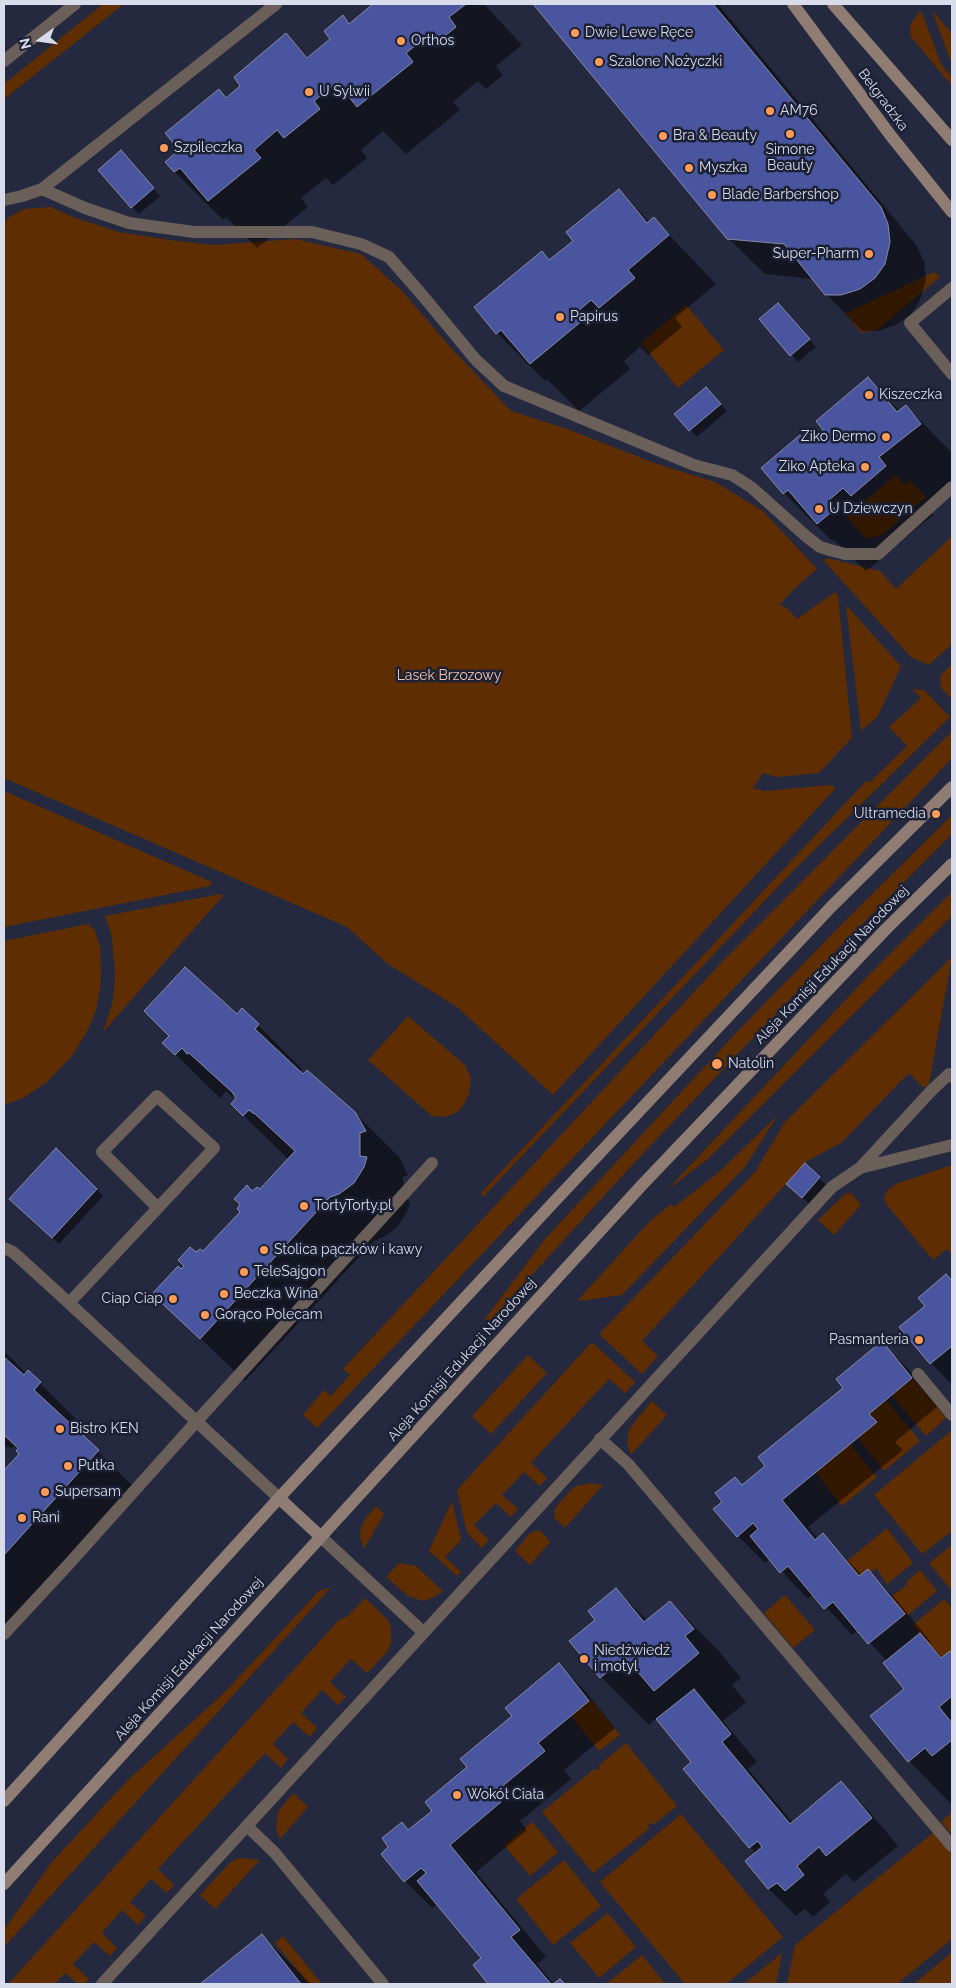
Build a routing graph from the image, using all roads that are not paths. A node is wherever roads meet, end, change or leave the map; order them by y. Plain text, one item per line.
1 (75, 4) edge
2 (276, 4) edge
3 (793, 4) edge
4 (833, 4) edge
5 (4, 61) edge
6 (952, 140) edge
7 (42, 189) junction
8 (4, 200) edge
9 (952, 212) edge
10 (952, 288) edge
11 (952, 374) edge
12 (952, 487) edge
13 (952, 787) edge
14 (952, 864) edge
15 (952, 1078) edge
16 (952, 1145) edge
17 (432, 1163) dead end
18 (860, 1168) junction
19 (157, 1207) junction
20 (4, 1248) edge
21 (70, 1303) junction
22 (918, 1374) dead end
23 (952, 1415) edge
24 (196, 1422) junction
25 (600, 1439) junction
26 (279, 1498) junction
27 (321, 1537) junction
28 (423, 1632) junction
29 (4, 1634) edge
30 (4, 1801) edge
31 (247, 1826) junction
32 (952, 1846) edge
33 (4, 1884) edge
34 (102, 1984) edge
35 (382, 1984) edge

1 - 5 street
2 - 7 street
3 - 9 street, Belgradzka
4 - 6 street, Belgradzka
7 - 8 street
7 - 12 street
10 - 11 street
13 - 26 street
14 - 27 street, Aleja Komisji Edukacji Narodowej
15 - 18 street
16 - 18 street
17 - 24 street
18 - 25 street
19 - 19 street
19 - 21 street
20 - 21 street
21 - 24 street
22 - 23 street
24 - 26 street
24 - 29 street
25 - 28 street
25 - 32 street
26 - 27 street
26 - 30 street
27 - 28 street
27 - 33 street, Aleja Komisji Edukacji Narodowej
28 - 31 street
31 - 34 street
31 - 35 street

